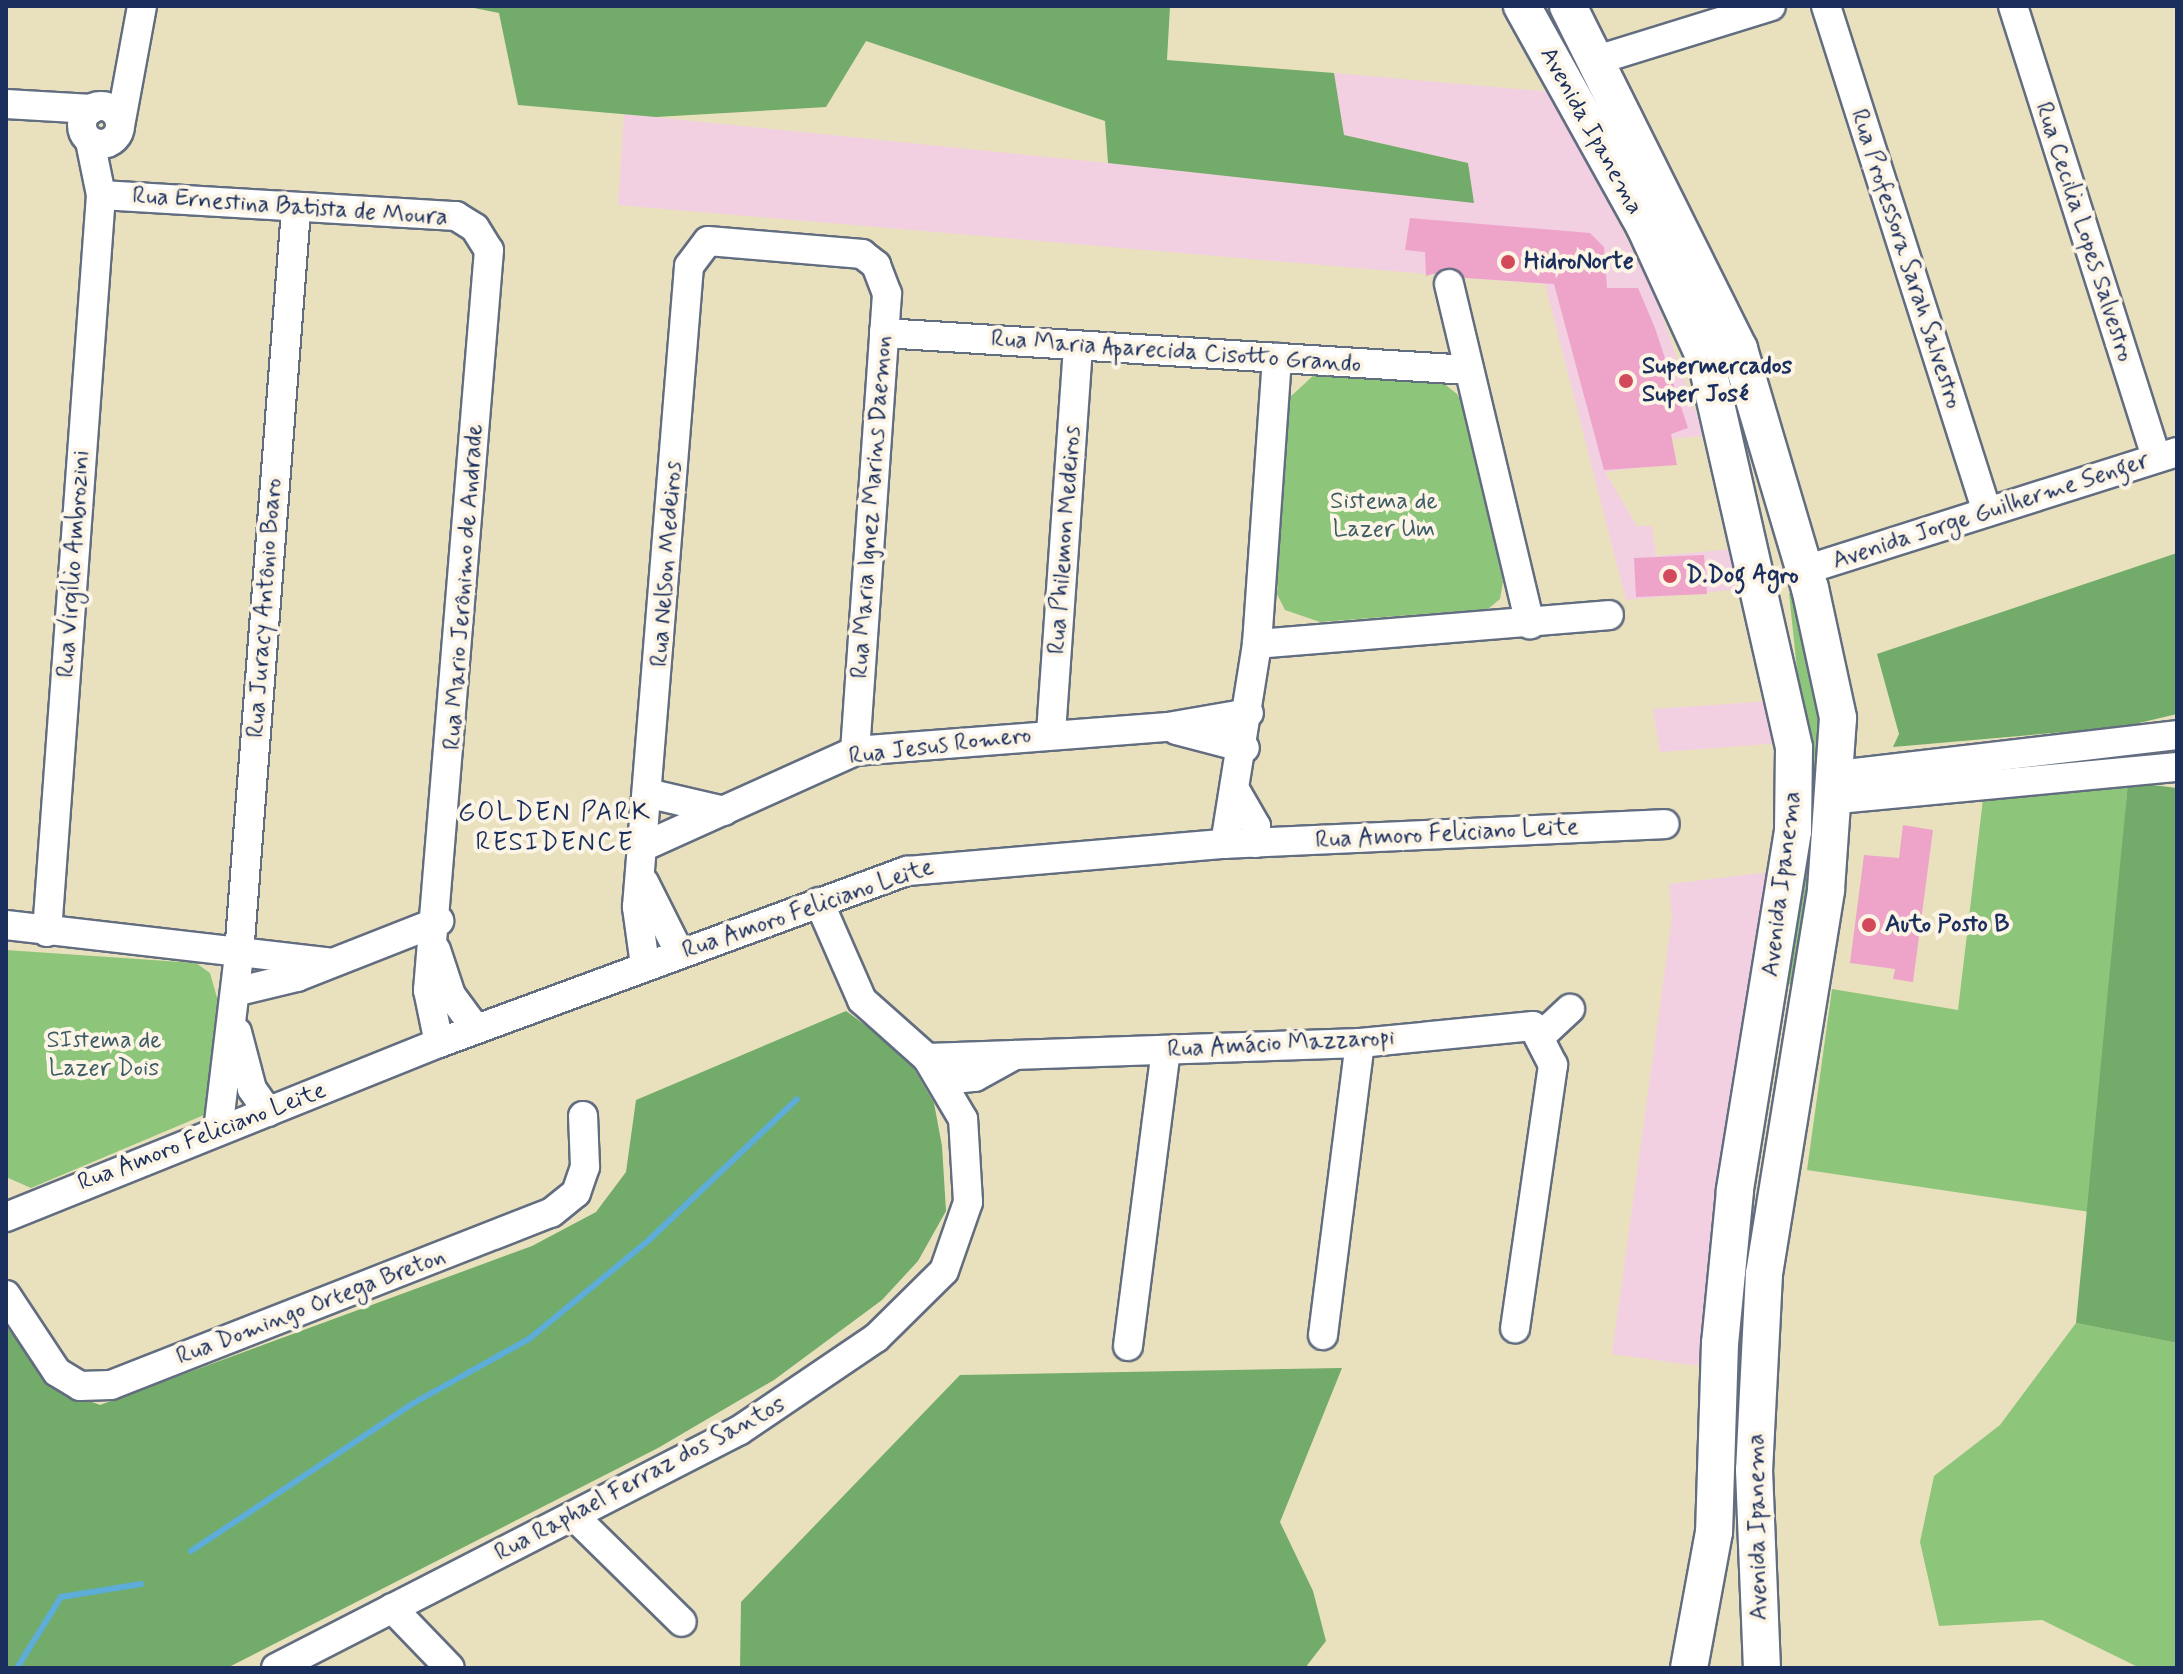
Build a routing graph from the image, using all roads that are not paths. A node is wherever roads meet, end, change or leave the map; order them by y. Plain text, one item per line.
1 (142, 6) edge
2 (1522, 6) edge
3 (1568, 6) edge
4 (1771, 6) edge
5 (1826, 6) edge
6 (2013, 6) edge
7 (1597, 60) junction
8 (132, 62) junction
9 (6, 104) edge
10 (91, 123) junction
11 (119, 129) junction
12 (1598, 146) junction
13 (101, 195) junction
14 (296, 210) junction
15 (475, 228) joint
16 (697, 248) joint
17 (1449, 284) dead end
18 (884, 333) junction
19 (1078, 347) junction
20 (1277, 358) junction
21 (1469, 370) junction
22 (1719, 399) junction
23 (2166, 455) edge
24 (1987, 512) junction
25 (1805, 570) junction
26 (1609, 615) dead end
27 (1530, 625) junction
28 (1257, 644) junction
29 (1249, 713) junction
30 (1168, 727) junction
31 (1051, 733) junction
32 (2177, 735) edge
33 (1245, 748) junction
34 (855, 751) junction
35 (2177, 767) edge
36 (1838, 787) junction
37 (1237, 793) junction
38 (651, 794) junction
39 (724, 811) junction
40 (1665, 824) dead end
41 (1255, 843) junction
42 (1225, 844) junction
43 (647, 845) junction
44 (644, 882) junction
45 (819, 902) junction
46 (439, 921) junction
47 (6, 925) edge
48 (47, 932) junction
49 (6, 940) edge
50 (436, 949) junction
51 (679, 952) junction
52 (239, 954) junction
53 (327, 962) junction
54 (645, 965) junction
55 (234, 998) junction
56 (1570, 1009) dead end
57 (476, 1029) junction
58 (1543, 1034) junction
59 (439, 1043) junction
60 (1360, 1043) junction
61 (1166, 1050) junction
62 (1015, 1055) junction
63 (927, 1058) junction
64 (956, 1080) junction
65 (268, 1112) junction
66 (583, 1116) dead end
67 (218, 1131) junction
68 (6, 1191) edge
69 (43, 1198) junction
70 (6, 1217) edge
71 (6, 1295) edge
72 (1515, 1328) dead end
73 (1323, 1335) dead end
74 (1128, 1346) dead end
75 (576, 1518) junction
76 (392, 1608) junction
77 (682, 1622) dead end
78 (276, 1668) edge
79 (450, 1668) edge
80 (1689, 1668) edge
81 (1762, 1668) edge

1 - 8 street, Rua Virgílio Ambrozini
2 - 12 main road, Avenida Ipanema
3 - 7 main road, Avenida Ipanema
4 - 7 street
5 - 24 street, Rua Professora Sarah Salvestro
6 - 23 street, Rua Cecilia Lopes Salvestro
7 - 12 main road
7 - 25 main road, Avenida Ipanema
8 - 10 street, Rua Virgílio Ambrozini
8 - 11 street, Rua Virgílio Ambrozini
9 - 10 street
10 - 11 street
10 - 13 street, Rua Virgílio Ambrozini
11 - 13 street, Rua Virgílio Ambrozini
12 - 22 main road, Avenida Ipanema
13 - 14 street, Rua Ernestina Batista de Moura
13 - 48 street, Rua Virgílio Ambrozini
14 - 15 street, Rua Ernestina Batista de Moura
14 - 52 street, Rua Juracy Antônio Boaro
15 - 46 street, Rua Mario Jerônimo de Andrade
16 - 18 street, Rua Maria Ignez Marins Daemon
16 - 38 street, Rua Nelson Medeiros
17 - 21 street
18 - 19 street, Rua Maria Aparecida Cisotto Grando
18 - 34 street, Rua Maria Ignez Marins Daemon
19 - 20 street, Rua Maria Aparecida Cisotto Grando
19 - 31 street, Rua Philemon Medeiros
20 - 21 street, Rua Maria Aparecida Cisotto Grando
20 - 28 street
21 - 27 street
22 - 25 main road
22 - 80 main road, Avenida Ipanema
23 - 24 street, Avenida Jorge Guilherme Senger
24 - 25 street, Avenida Jorge Guilherme Senger
25 - 36 main road, Avenida Ipanema
26 - 27 street
27 - 28 street
28 - 29 street
29 - 30 street, Rua Jesus Romero
29 - 33 street
30 - 31 street, Rua Jesus Romero
30 - 33 street, Rua Jesus Romero
31 - 34 street, Rua Jesus Romero
32 - 36 street
33 - 37 street
34 - 39 street, Rua Jesus Romero
35 - 36 street
36 - 81 main road, Avenida Ipanema
37 - 41 street
37 - 42 street
38 - 39 street
38 - 43 street, Rua Nelson Medeiros
39 - 43 street, Rua Jesus Romero
40 - 41 street, Rua Amoro Feliciano Leite
41 - 42 street, Rua Amoro Feliciano Leite
42 - 45 street, Rua Amoro Feliciano Leite
43 - 44 street, Rua Nelson Medeiros
44 - 51 street
44 - 54 street, Rua Nelson Medeiros
45 - 51 street, Rua Amoro Feliciano Leite
45 - 63 street, Rua Raphael Ferraz dos Santos
46 - 50 street, Rua Mario Jerônimo de Andrade
46 - 53 street
47 - 48 street
48 - 49 street
48 - 52 street
50 - 57 street, Rua Mario Jerônimo de Andrade
50 - 59 street, Rua Mario Jerônimo de Andrade
51 - 54 street, Rua Amoro Feliciano Leite
52 - 53 street
52 - 55 street, Rua Juracy Antônio Boaro
53 - 55 street
54 - 57 street, Rua Amoro Feliciano Leite
55 - 65 street, Rua Juracy Antônio Boaro
55 - 67 street, Rua Juracy Antônio Boaro
56 - 58 street
57 - 59 street, Rua Amoro Feliciano Leite
58 - 60 street, Rua Amácio Mazzaropi
58 - 72 street
59 - 65 street, Rua Amoro Feliciano Leite
60 - 61 street, Rua Amácio Mazzaropi
60 - 73 street
61 - 62 street, Rua Amácio Mazzaropi
61 - 74 street
62 - 63 street, Rua Amácio Mazzaropi
62 - 64 street, Rua Amácio Mazzaropi
63 - 64 street, Rua Raphael Ferraz dos Santos
64 - 75 street, Rua Raphael Ferraz dos Santos
65 - 67 street, Rua Amoro Feliciano Leite
66 - 71 street, Rua Domingo Ortega Breton
67 - 69 street, Rua Amoro Feliciano Leite
68 - 69 street
69 - 70 street, Rua Amoro Feliciano Leite
75 - 76 street, Rua Raphael Ferraz dos Santos
75 - 77 street
76 - 78 street, Rua Raphael Ferraz dos Santos
76 - 79 street

